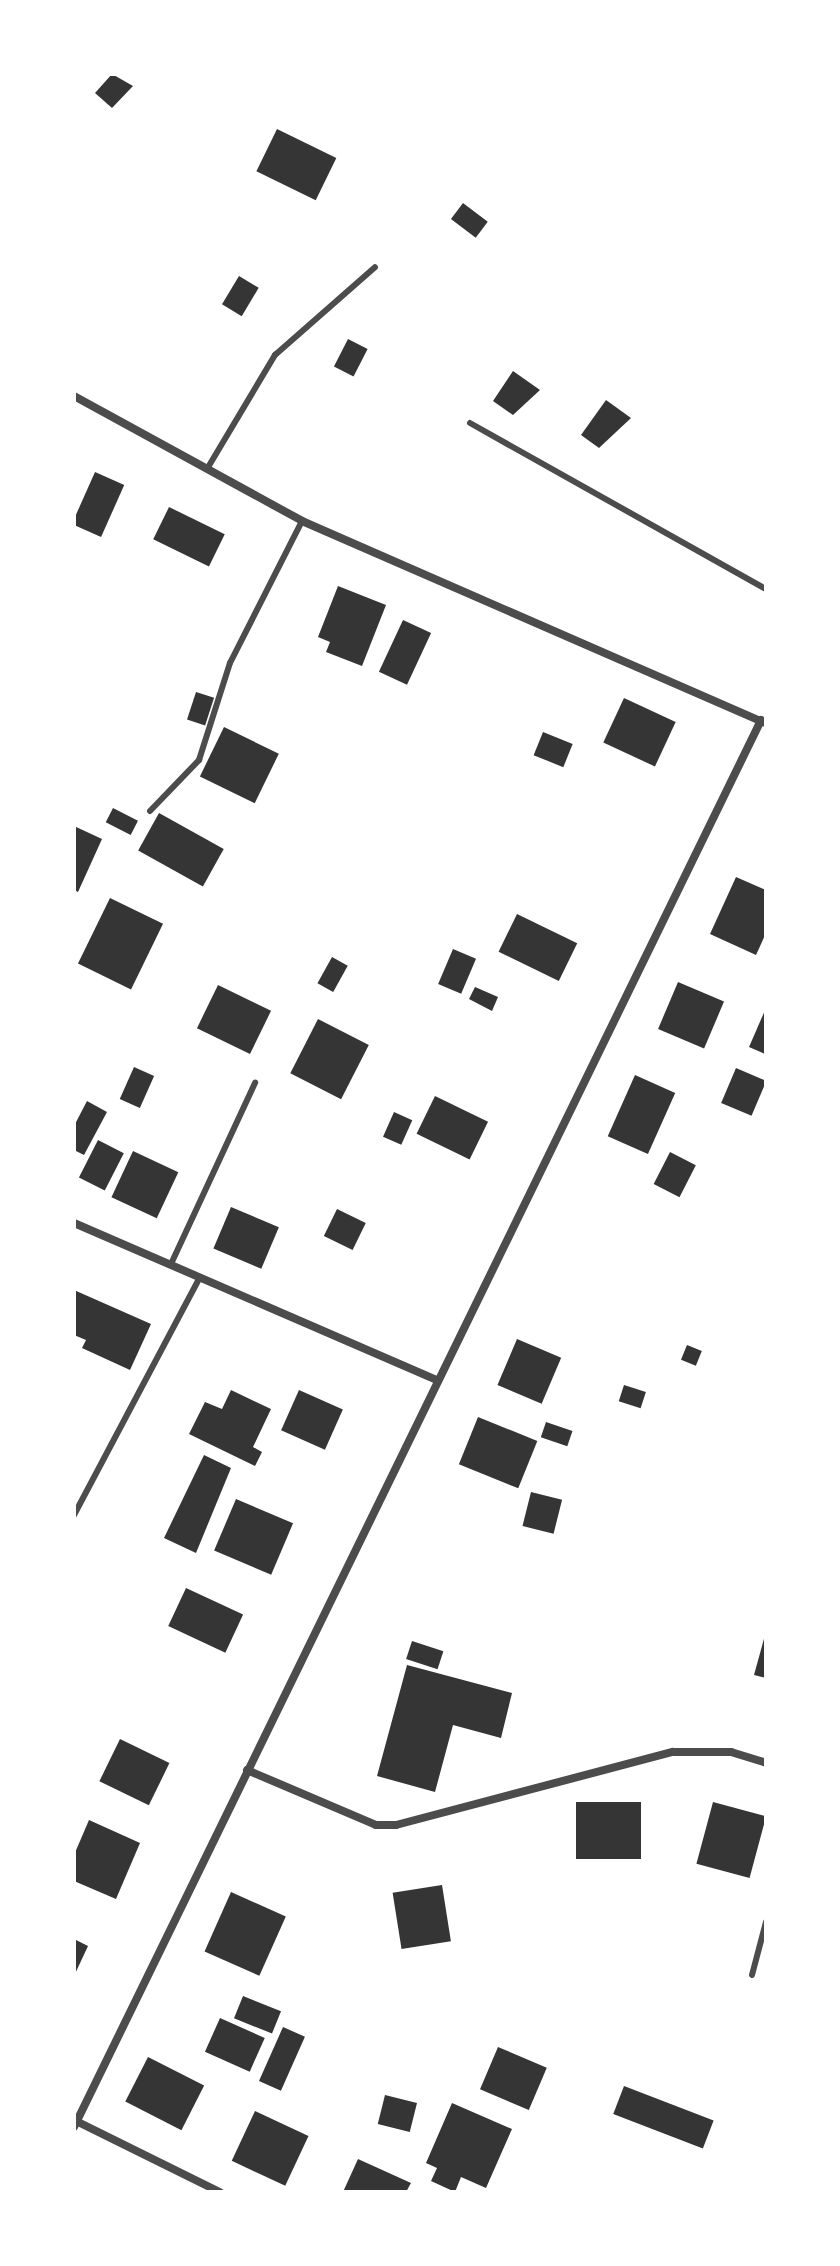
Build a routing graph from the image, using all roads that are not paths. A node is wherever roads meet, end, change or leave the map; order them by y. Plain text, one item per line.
1 (375, 267) dead end
2 (74, 396) edge
3 (470, 423) dead end
4 (207, 469) junction
5 (302, 521) junction
6 (766, 589) edge
7 (764, 718) edge
8 (150, 811) dead end
9 (255, 1083) dead end
10 (74, 1223) edge
11 (171, 1264) junction
12 (200, 1277) junction
13 (435, 1379) junction
14 (74, 1515) edge
15 (766, 1763) edge
16 (247, 1770) junction
17 (766, 1922) edge
18 (752, 1975) dead end
19 (75, 2123) edge
20 (220, 2192) edge

1 - 4 lane
2 - 4 street
3 - 6 lane
4 - 5 street
5 - 7 street
5 - 8 lane
7 - 13 street
9 - 11 lane
10 - 11 street
11 - 12 street
12 - 13 street
12 - 14 lane
13 - 16 street
15 - 16 street
16 - 19 street
17 - 18 lane
19 - 20 street

